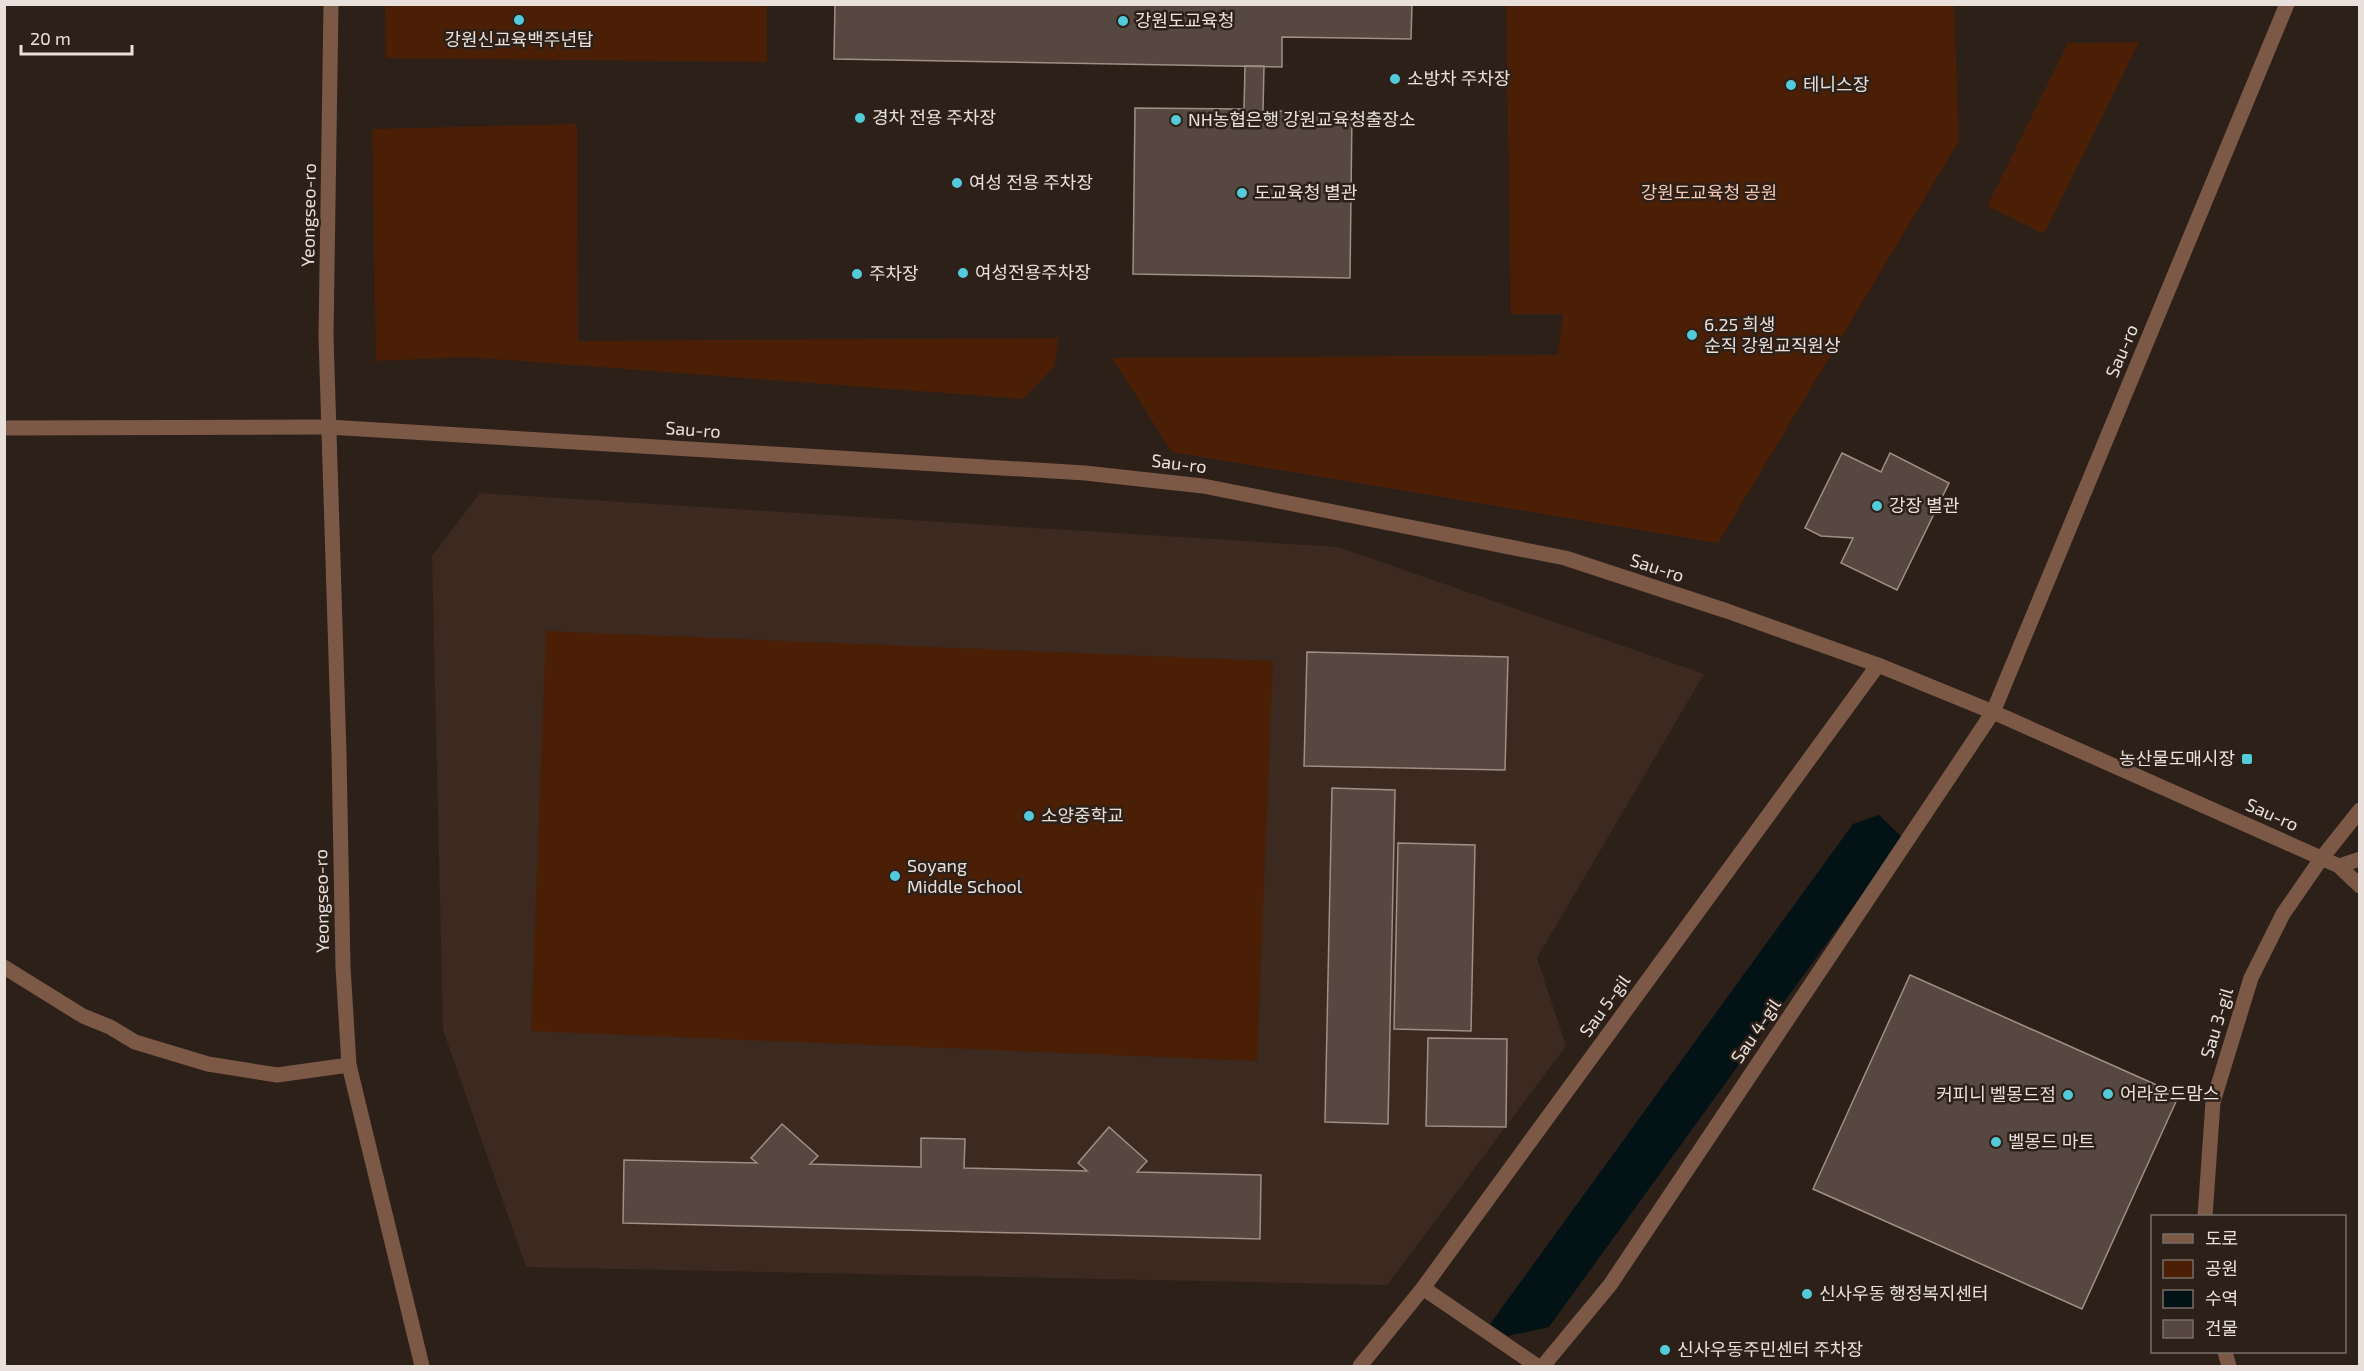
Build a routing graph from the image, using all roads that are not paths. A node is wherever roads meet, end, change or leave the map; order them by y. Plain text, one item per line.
1 (331, 4) edge
2 (2287, 4) edge
3 (328, 427) junction
4 (4, 428) edge
5 (1878, 665) junction
6 (1993, 712) junction
7 (2360, 810) edge
8 (2321, 858) junction
9 (2360, 859) edge
10 (2339, 866) junction
11 (2360, 886) edge
12 (4, 967) edge
13 (349, 1065) junction
14 (2205, 1215) edge
15 (1423, 1287) junction
16 (422, 1366) edge
17 (1360, 1366) edge
18 (1537, 1366) edge
19 (1543, 1366) edge

1 - 3 street, Yeongseo-ro
2 - 6 street, Sau-ro
3 - 4 street
3 - 5 street, Sau-ro
3 - 13 street, Yeongseo-ro
5 - 6 street, Sau-ro
5 - 15 street, Sau 5-gil
6 - 8 street, Sau-ro
6 - 19 street, Sau 4-gil
7 - 8 street, Sau 3-gil
8 - 10 street, Sau-ro
8 - 14 street, Sau 3-gil
9 - 10 street
10 - 11 street, Sau-ro
12 - 13 street
13 - 16 street, Yeongseo-ro
15 - 17 street, Sau 5-gil
15 - 18 street

